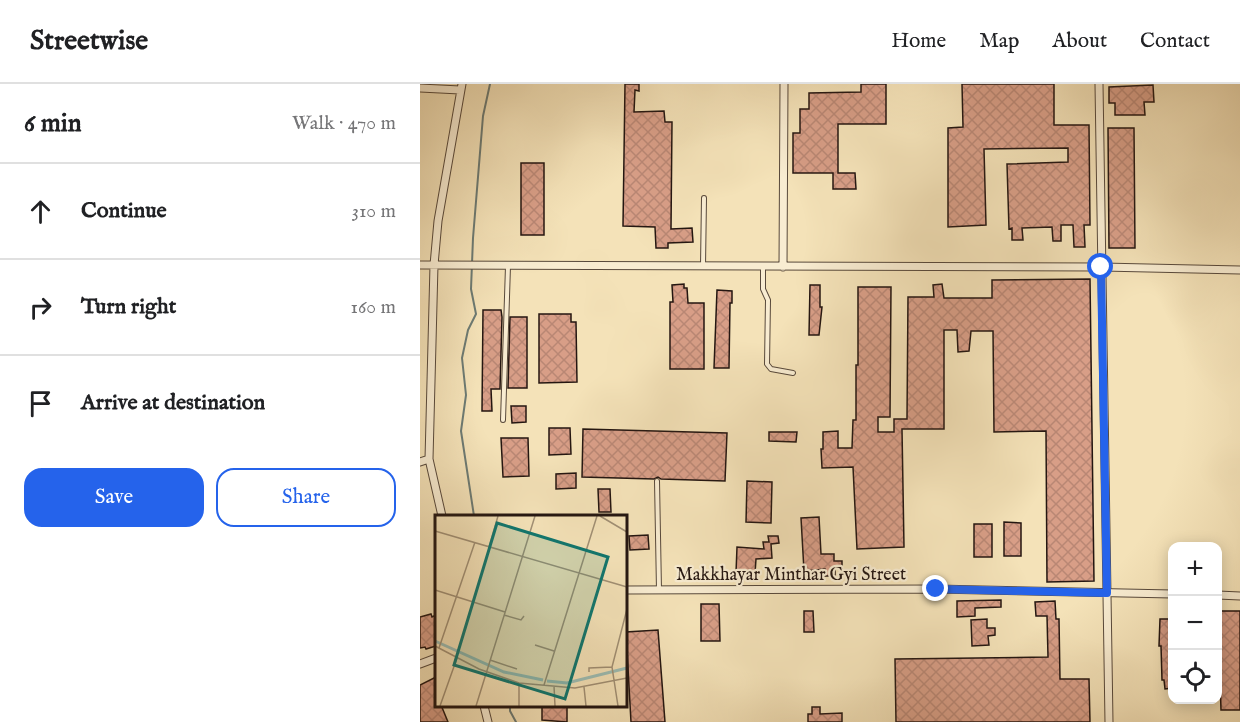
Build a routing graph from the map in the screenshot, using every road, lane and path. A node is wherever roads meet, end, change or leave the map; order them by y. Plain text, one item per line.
1 (784, 84) edge
2 (1099, 84) edge
3 (461, 87) edge
4 (420, 88) edge
5 (704, 198) dead end
6 (420, 265) edge
7 (434, 265) junction
8 (508, 266) junction
9 (703, 267) junction
10 (763, 267) junction
11 (783, 267) junction
12 (1101, 267) junction
13 (1240, 270) edge
14 (793, 373) dead end
15 (503, 420) dead end
16 (429, 459) junction
17 (420, 462) edge
18 (657, 481) dead end
19 (442, 515) edge
20 (627, 590) edge
21 (659, 590) junction
22 (1107, 593) junction
23 (1168, 594) edge
24 (1222, 595) edge
25 (1240, 596) edge
26 (435, 658) edge
27 (420, 664) edge
28 (484, 707) edge
29 (488, 722) edge
30 (1109, 722) edge

1 - 11 street
2 - 12 street
3 - 4 street
3 - 7 street
5 - 9 lane
6 - 7 street
7 - 8 street
7 - 16 street
8 - 9 street
8 - 15 lane
9 - 10 street
10 - 11 street
10 - 14 lane
11 - 12 street
12 - 13 street
12 - 22 street
16 - 17 street
16 - 19 street
18 - 21 lane
20 - 21 street, Makkhayar Minthar Gyi Street
21 - 22 street, Makkhayar Minthar Gyi Street
22 - 23 street, Makkhayar Minthar Gyi Street
22 - 30 street
24 - 25 street
26 - 27 street
28 - 29 street

